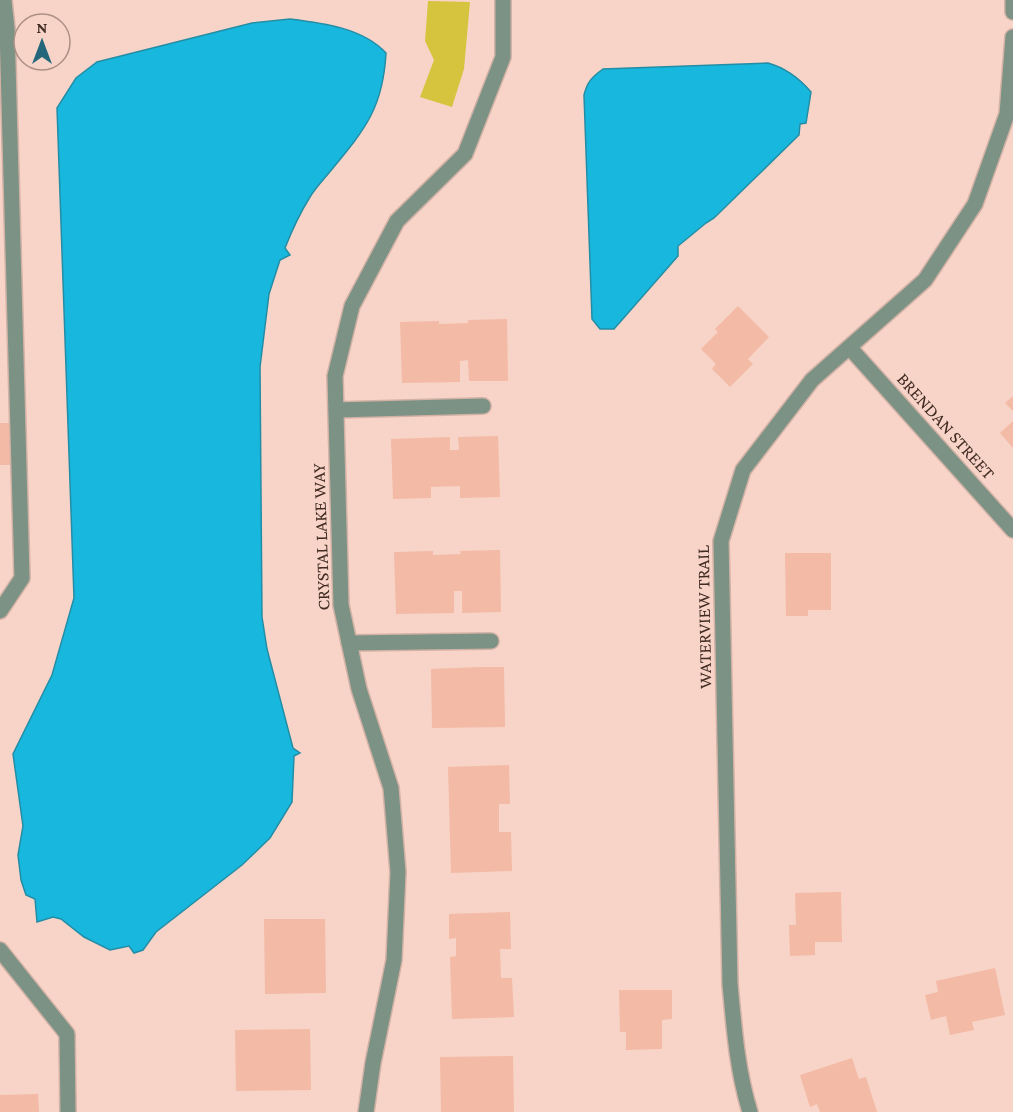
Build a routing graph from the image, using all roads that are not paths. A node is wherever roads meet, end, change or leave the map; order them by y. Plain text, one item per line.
1 (4, 0) edge
2 (503, 0) edge
3 (1013, 0) edge
4 (1013, 12) edge
5 (3, 29) edge
6 (1013, 37) edge
7 (850, 348) junction
8 (483, 406) dead end
9 (336, 410) junction
10 (1013, 530) edge
11 (0, 611) edge
12 (491, 641) dead end
13 (349, 643) junction
14 (0, 950) edge
15 (68, 1112) edge
16 (366, 1112) edge
17 (750, 1112) edge

1 - 5 street
2 - 9 street, CRYSTAL LAKE WAY
3 - 4 street
5 - 11 street
6 - 7 street, WATERVIEW TRAIL
7 - 10 street, BRENDAN STREET
7 - 17 street, WATERVIEW TRAIL
8 - 9 street
9 - 13 street, CRYSTAL LAKE WAY
12 - 13 street
13 - 16 street, CRYSTAL LAKE WAY
14 - 15 street

